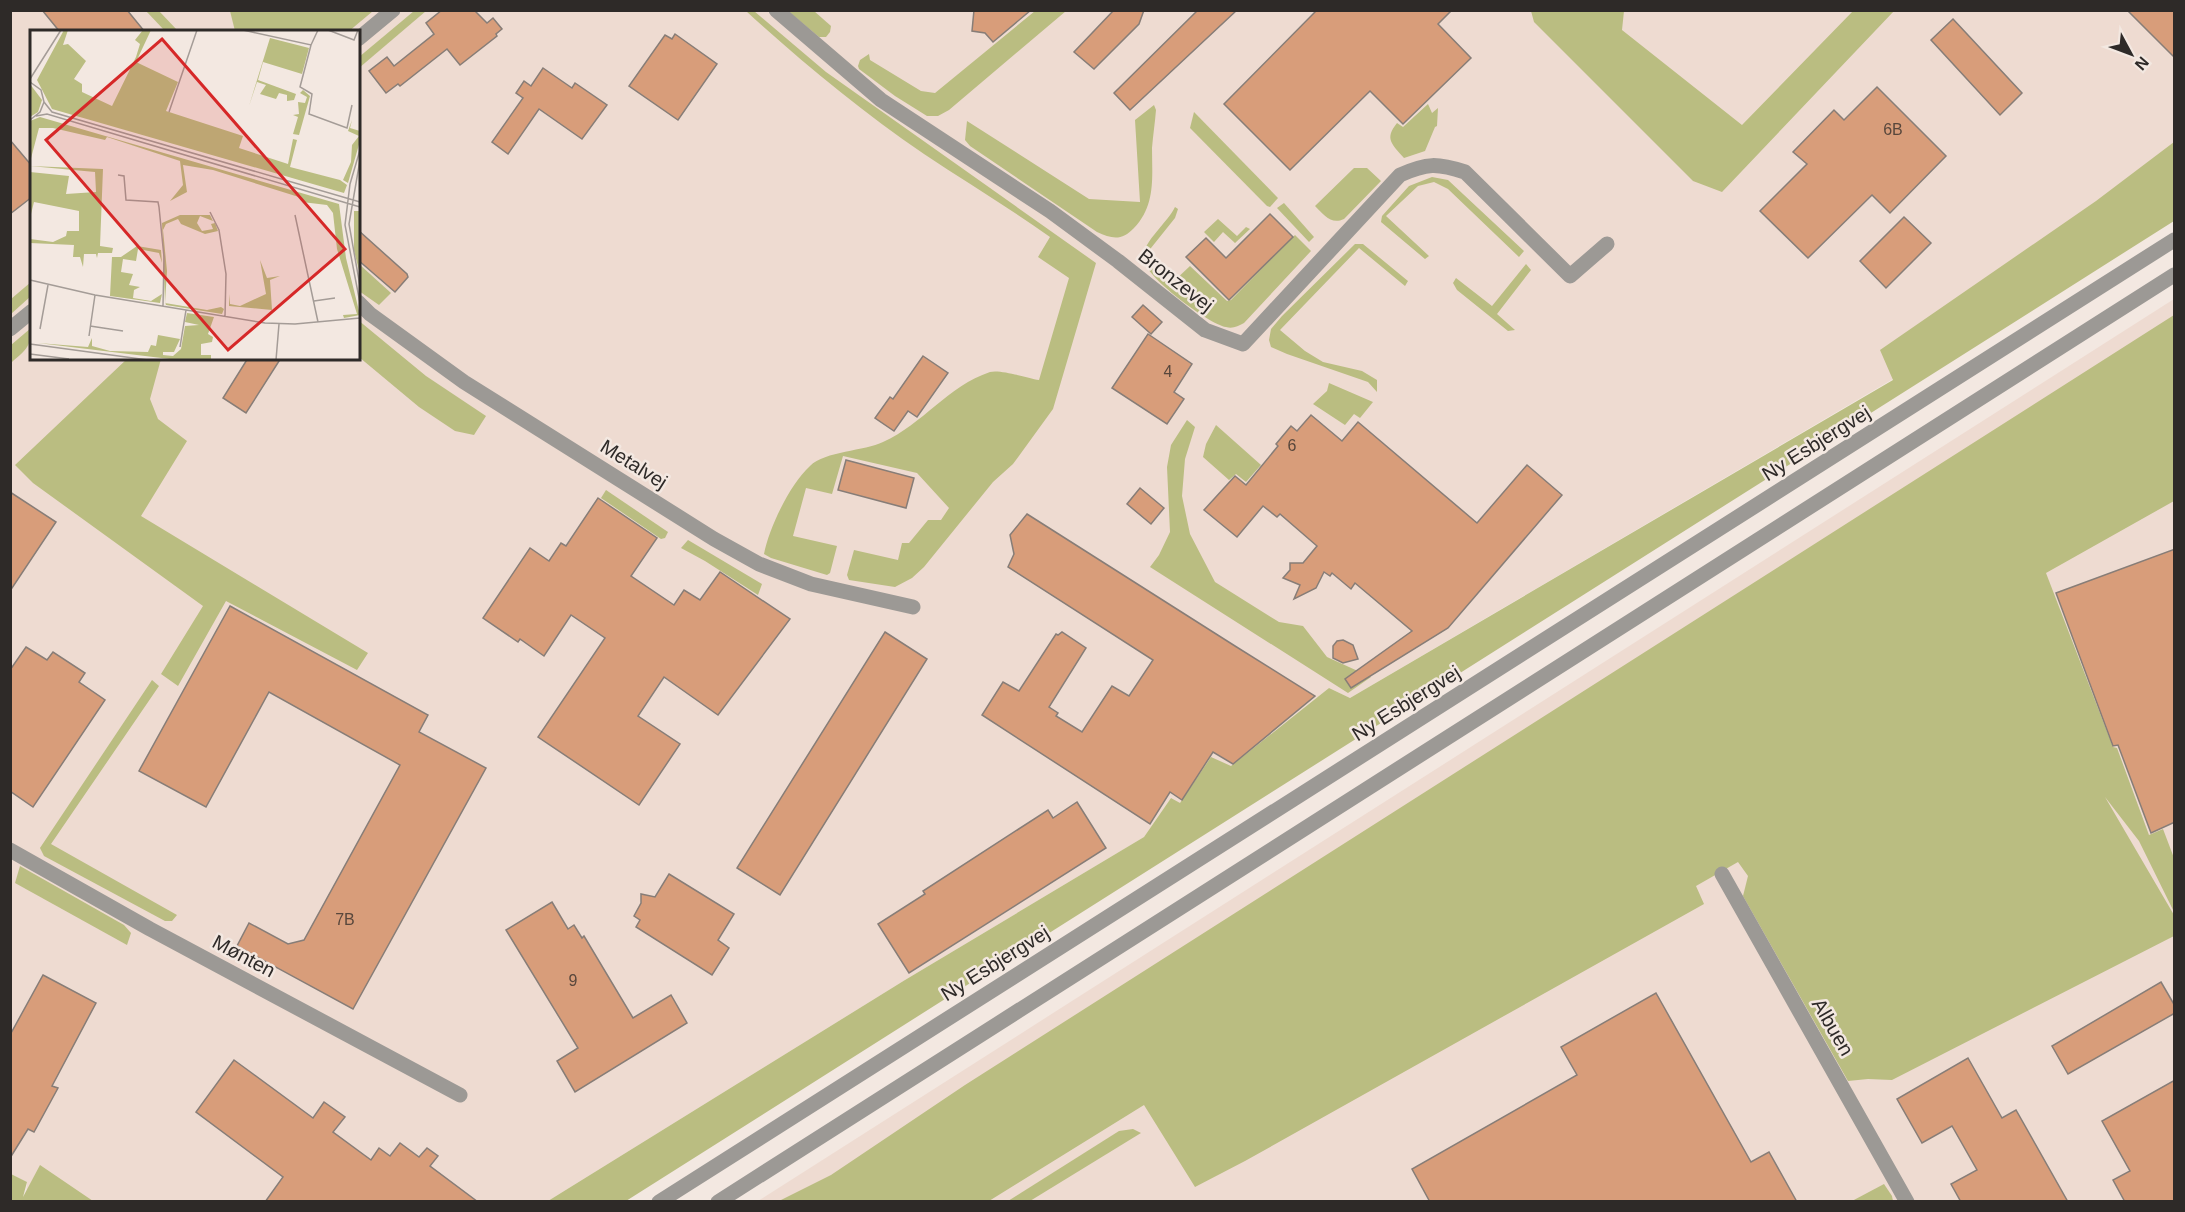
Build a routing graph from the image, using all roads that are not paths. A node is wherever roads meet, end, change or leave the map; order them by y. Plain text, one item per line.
1 (393, 10) edge
2 (776, 10) edge
3 (360, 37) edge
4 (2175, 240) edge
5 (1606, 244) dead end
6 (2175, 275) edge
7 (360, 304) edge
8 (30, 313) edge
9 (10, 329) edge
10 (913, 607) dead end
11 (10, 850) edge
12 (1722, 874) dead end
13 (460, 1095) dead end
14 (659, 1202) edge
15 (718, 1202) edge
16 (1907, 1202) edge

1 - 3 street
2 - 5 street, Bronzevej
4 - 14 street, Ny Esbjergvej
6 - 15 street
7 - 10 street, Metalvej
8 - 9 street
11 - 13 street, Mønten
12 - 16 street, Albuen

